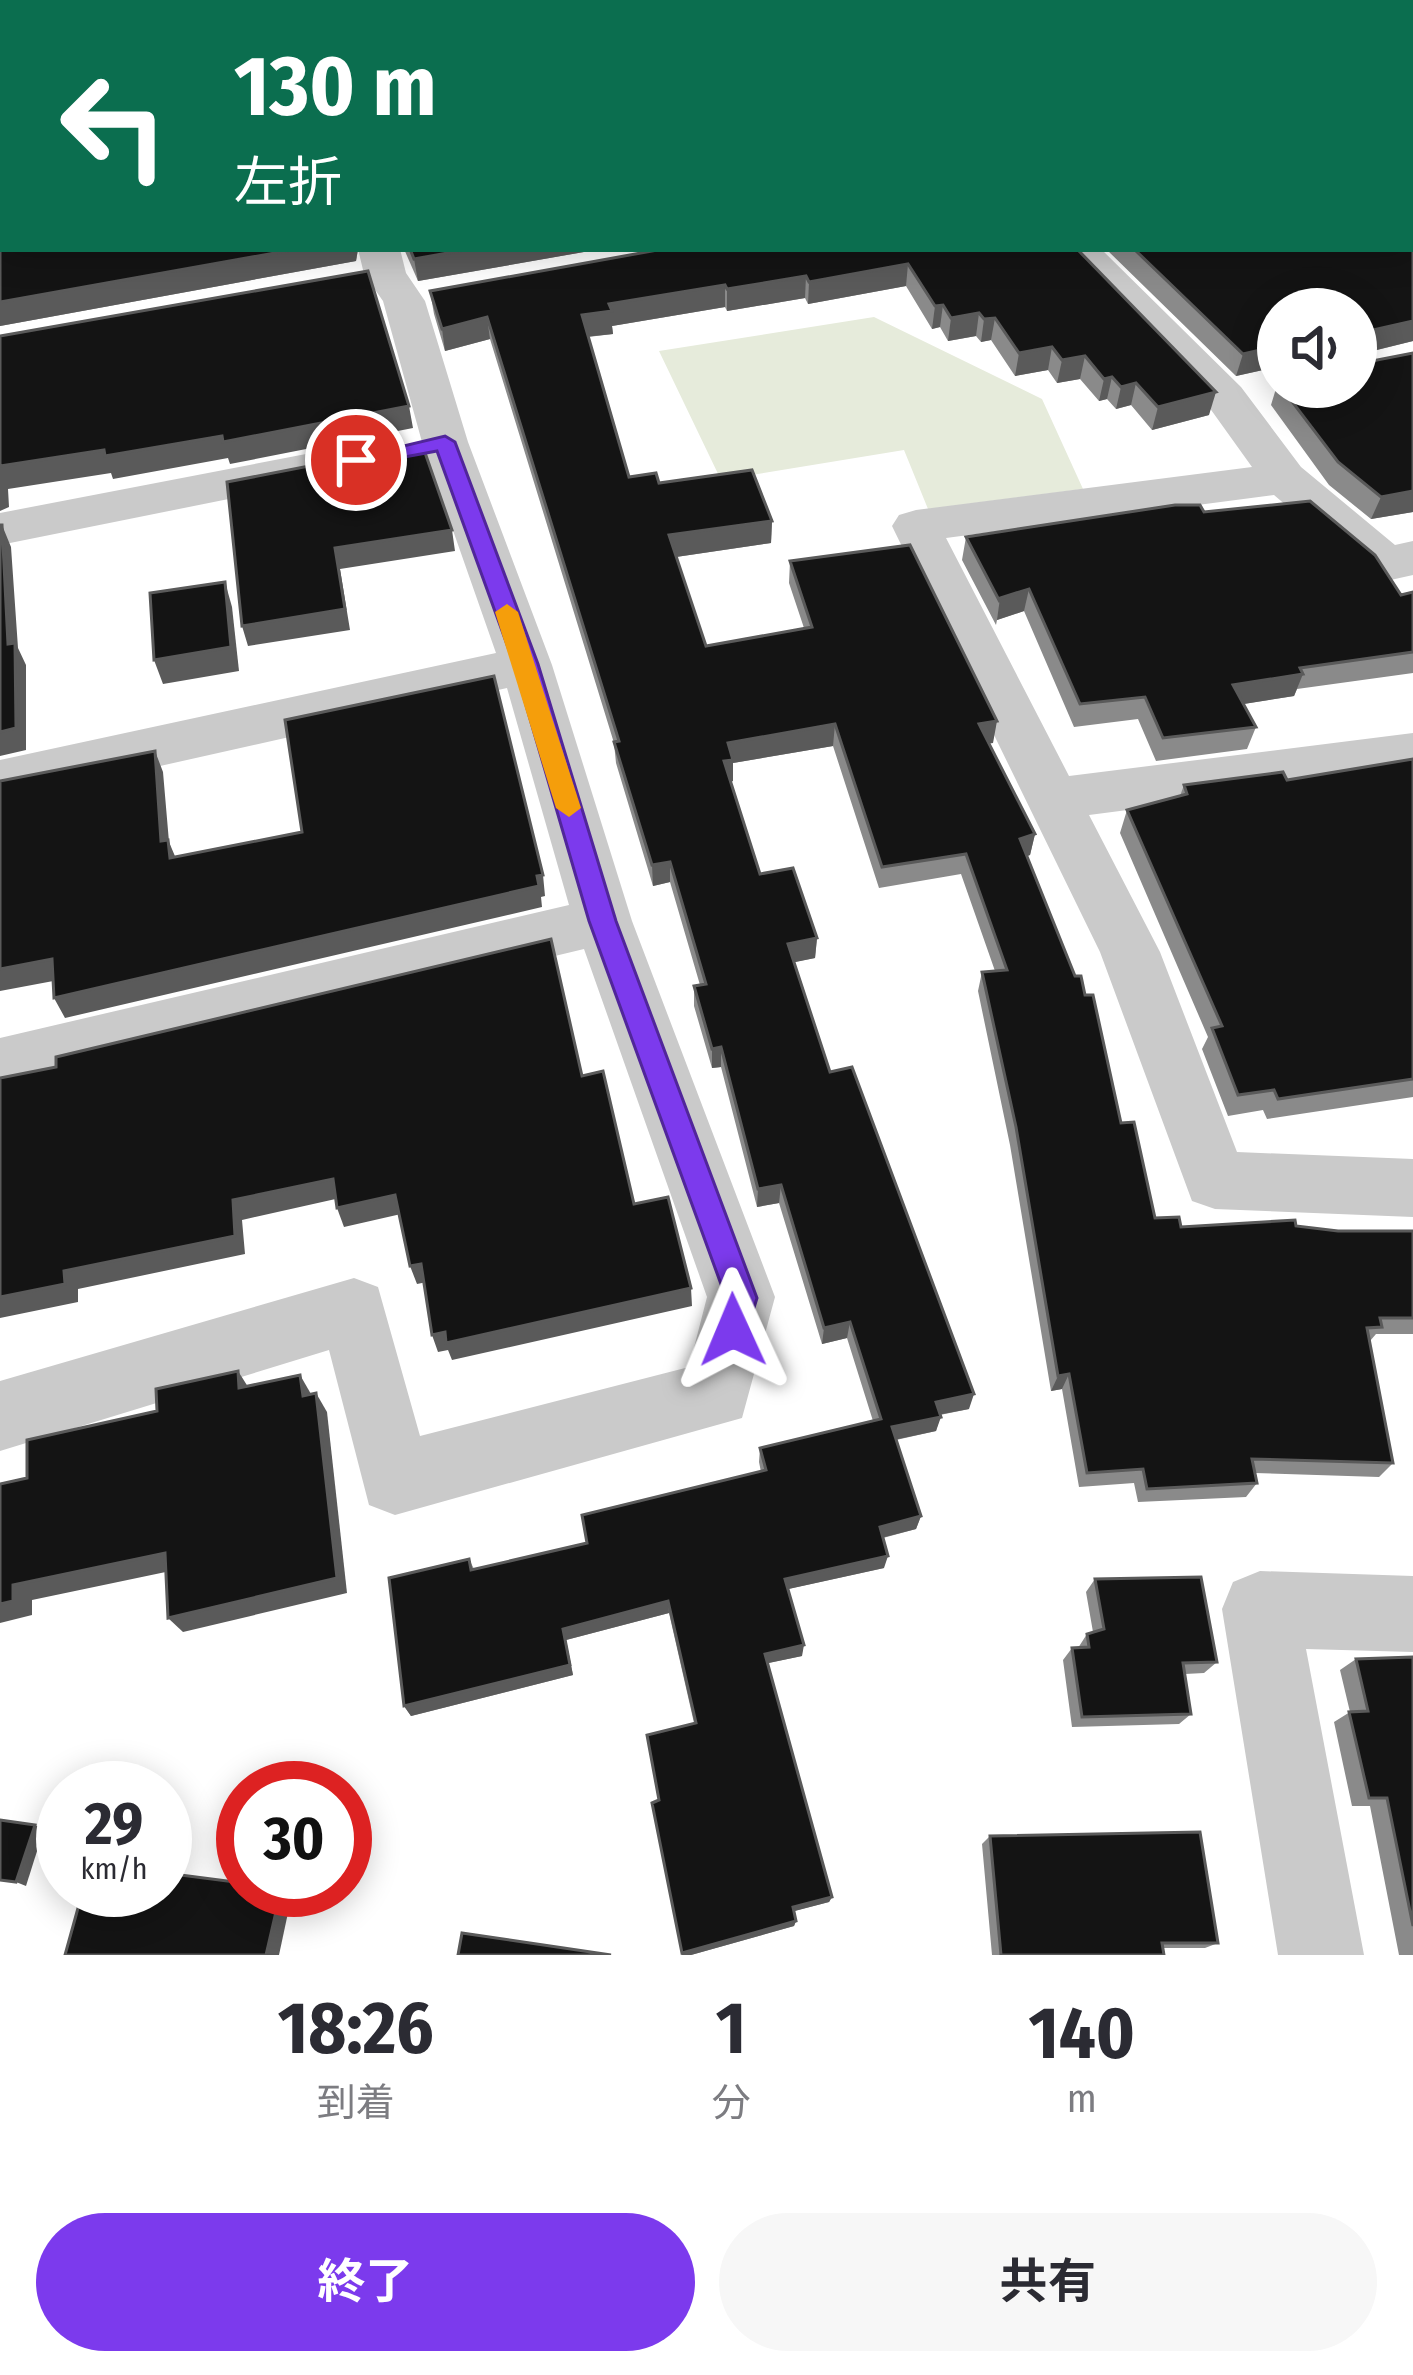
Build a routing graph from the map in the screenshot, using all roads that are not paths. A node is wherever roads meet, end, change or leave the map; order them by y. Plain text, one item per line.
1 (1080, 252) edge
2 (391, 280) edge
3 (1257, 390) edge
4 (1225, 397) junction
5 (351, 460) edge
6 (1284, 478) junction
7 (0, 529) edge
8 (1413, 558) edge
9 (526, 664) junction
10 (1413, 753) edge
11 (0, 781) edge
12 (1053, 800) junction
13 (603, 921) junction
14 (0, 1064) edge
15 (1413, 1188) edge
16 (0, 1416) edge
17 (1413, 1615) edge
18 (1321, 1955) edge

1 - 4 street
2 - 9 street
3 - 4 street
4 - 6 street
5 - 7 street
6 - 8 street
6 - 12 street
9 - 11 street
9 - 13 street
10 - 12 street
12 - 15 street
13 - 14 street
13 - 16 street
17 - 18 street

